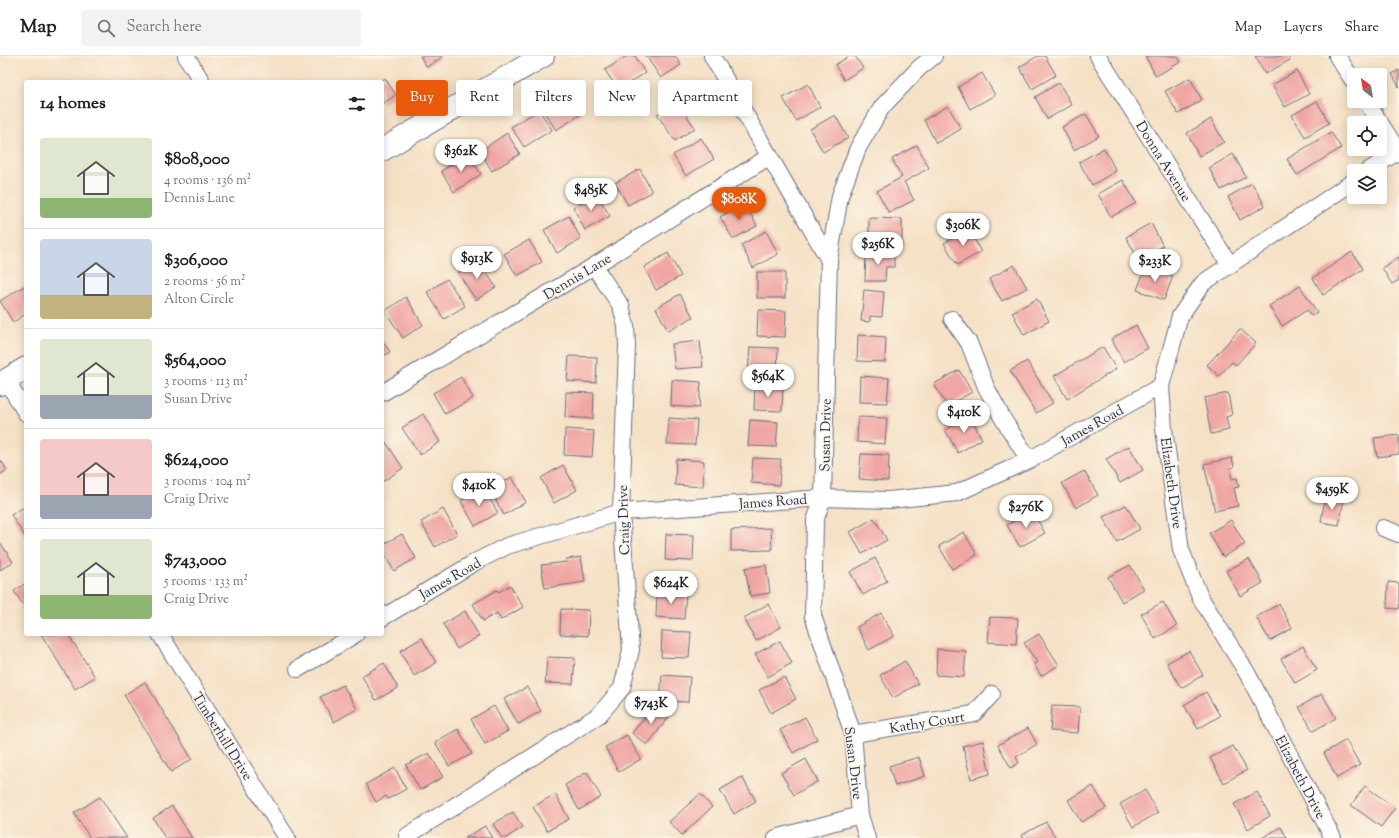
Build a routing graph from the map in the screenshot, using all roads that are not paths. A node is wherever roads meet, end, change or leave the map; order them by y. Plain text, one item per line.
1 (186, 56) edge
2 (543, 56) edge
3 (712, 56) edge
4 (934, 56) edge
5 (1098, 56) edge
6 (1337, 56) edge
7 (1347, 71) edge
8 (201, 80) edge
9 (1370, 108) edge
10 (384, 149) edge
11 (1398, 151) edge
12 (770, 156) junction
13 (1378, 164) edge
14 (1347, 186) edge
15 (829, 260) junction
16 (1230, 265) junction
17 (594, 266) junction
18 (952, 319) dead end
19 (24, 369) edge
20 (3, 382) edge
21 (1161, 386) junction
22 (384, 393) edge
23 (24, 410) edge
24 (1029, 460) junction
25 (823, 498) junction
26 (621, 512) junction
27 (1383, 528) dead end
28 (1399, 534) edge
29 (384, 617) edge
30 (161, 636) edge
31 (353, 636) edge
32 (298, 669) dead end
33 (992, 694) dead end
34 (853, 734) junction
35 (860, 815) junction
36 (407, 836) dead end
37 (287, 838) edge
38 (776, 838) edge
39 (867, 838) edge
40 (1333, 838) edge

1 - 8 street
2 - 10 main road
3 - 12 street
4 - 15 street, Susan Drive
5 - 16 street, Donna Avenue
6 - 7 street
9 - 11 street
11 - 13 street
12 - 15 street
12 - 17 street, Dennis Lane
14 - 16 street, Elizabeth Drive
15 - 25 street, Susan Drive
16 - 21 street, Elizabeth Drive
17 - 22 street, Dennis Lane
17 - 26 street, Craig Drive
18 - 24 street
19 - 20 main road
20 - 23 street
21 - 24 street, James Road
21 - 40 street, Elizabeth Drive
24 - 25 street, James Road
25 - 26 street, James Road
25 - 34 street, Susan Drive
26 - 29 street, James Road
26 - 36 street, Craig Drive
27 - 28 street
30 - 37 street, Timberhill Drive
31 - 32 street
33 - 34 street, Kathy Court
34 - 35 street, Susan Drive
35 - 38 street
35 - 39 street, Susan Drive

